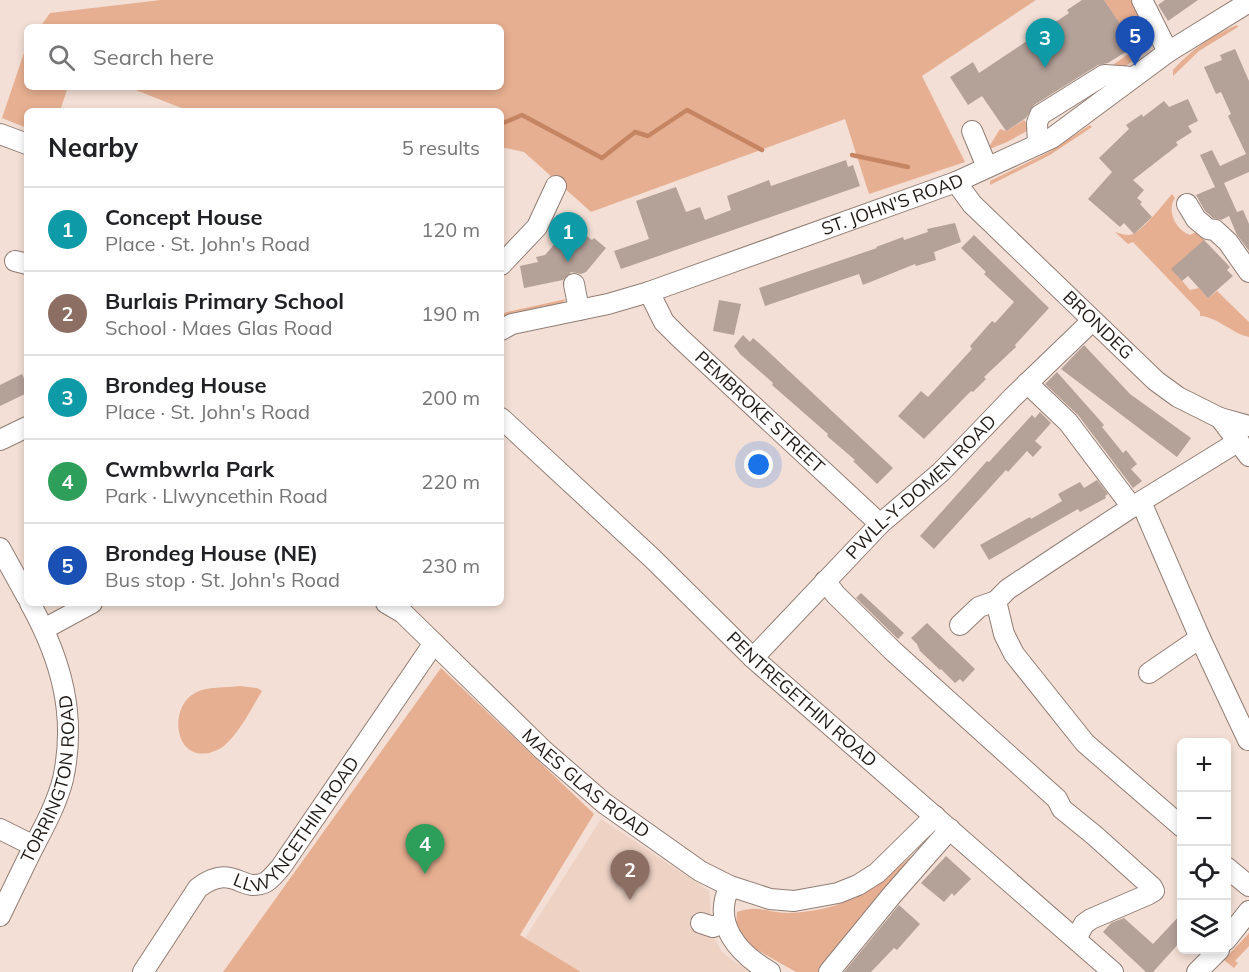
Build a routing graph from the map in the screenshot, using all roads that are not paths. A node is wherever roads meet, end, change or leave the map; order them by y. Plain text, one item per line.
1 (1142, 0) edge
2 (1247, 10) edge
3 (1168, 52) junction
4 (972, 131) dead end
5 (0, 134) edge
6 (24, 143) edge
7 (987, 167) junction
8 (956, 182) junction
9 (556, 186) dead end
10 (1187, 204) dead end
11 (504, 262) edge
12 (1249, 272) edge
13 (574, 284) dead end
14 (648, 292) junction
15 (579, 310) junction
16 (1092, 321) junction
17 (504, 329) edge
18 (1027, 383) junction
19 (504, 421) edge
20 (24, 428) edge
21 (0, 440) edge
22 (1246, 441) edge
23 (1137, 504) junction
24 (880, 524) junction
25 (0, 548) edge
26 (825, 581) junction
27 (24, 592) edge
28 (996, 601) junction
29 (32, 606) edge
30 (86, 606) edge
31 (391, 606) edge
32 (960, 625) dead end
33 (45, 628) junction
34 (1200, 638) junction
35 (434, 643) junction
36 (753, 658) junction
37 (1149, 674) dead end
38 (1248, 740) edge
39 (935, 816) junction
40 (1177, 823) edge
41 (0, 829) edge
42 (950, 829) junction
43 (34, 846) junction
44 (1231, 870) edge
45 (730, 886) junction
46 (1249, 886) edge
47 (1249, 911) edge
48 (0, 916) edge
49 (725, 922) junction
50 (701, 923) dead end
51 (1231, 935) edge
52 (1076, 939) junction
53 (1215, 954) edge
54 (143, 972) edge
55 (770, 972) edge
56 (829, 972) edge
57 (1113, 972) edge
58 (1197, 972) edge

1 - 3 street
2 - 3 street, ST. JOHN'S ROAD
3 - 7 street, ST. JOHN'S ROAD
4 - 7 street
5 - 6 street
7 - 8 street, ST. JOHN'S ROAD
8 - 14 street, ST. JOHN'S ROAD
8 - 16 street, BRONDEG
9 - 11 street
10 - 12 street
13 - 15 street
14 - 15 street, ST. JOHN'S ROAD
14 - 24 street, PEMBROKE STREET
15 - 17 street, ST. JOHN'S ROAD
16 - 18 street, PWLL-Y-DOMEN ROAD
16 - 22 street, BRONDEG
18 - 23 street
18 - 24 street, PWLL-Y-DOMEN ROAD
19 - 36 street, PENTREGETHIN ROAD
20 - 21 street
22 - 23 street
23 - 28 street
23 - 34 street
24 - 26 street, PWLL-Y-DOMEN ROAD
25 - 27 street
26 - 36 street, PWLL-Y-DOMEN ROAD
26 - 52 street
28 - 32 street
28 - 40 street
29 - 33 street, TORRINGTON ROAD
30 - 33 street
31 - 35 street, MAES GLAS ROAD
33 - 43 street, TORRINGTON ROAD
34 - 37 street
34 - 38 street
35 - 45 street, MAES GLAS ROAD
35 - 54 street, LLWYNCETHIN ROAD
36 - 39 street, PENTREGETHIN ROAD
39 - 42 street, PENTREGETHIN ROAD
39 - 45 street, MAES GLAS ROAD
41 - 43 street
42 - 52 street, PENTREGETHIN ROAD
42 - 56 street
43 - 48 street, TORRINGTON ROAD
44 - 46 street
45 - 49 street
47 - 51 street
49 - 50 street
49 - 55 street
52 - 57 street, PENTREGETHIN ROAD
53 - 58 street

